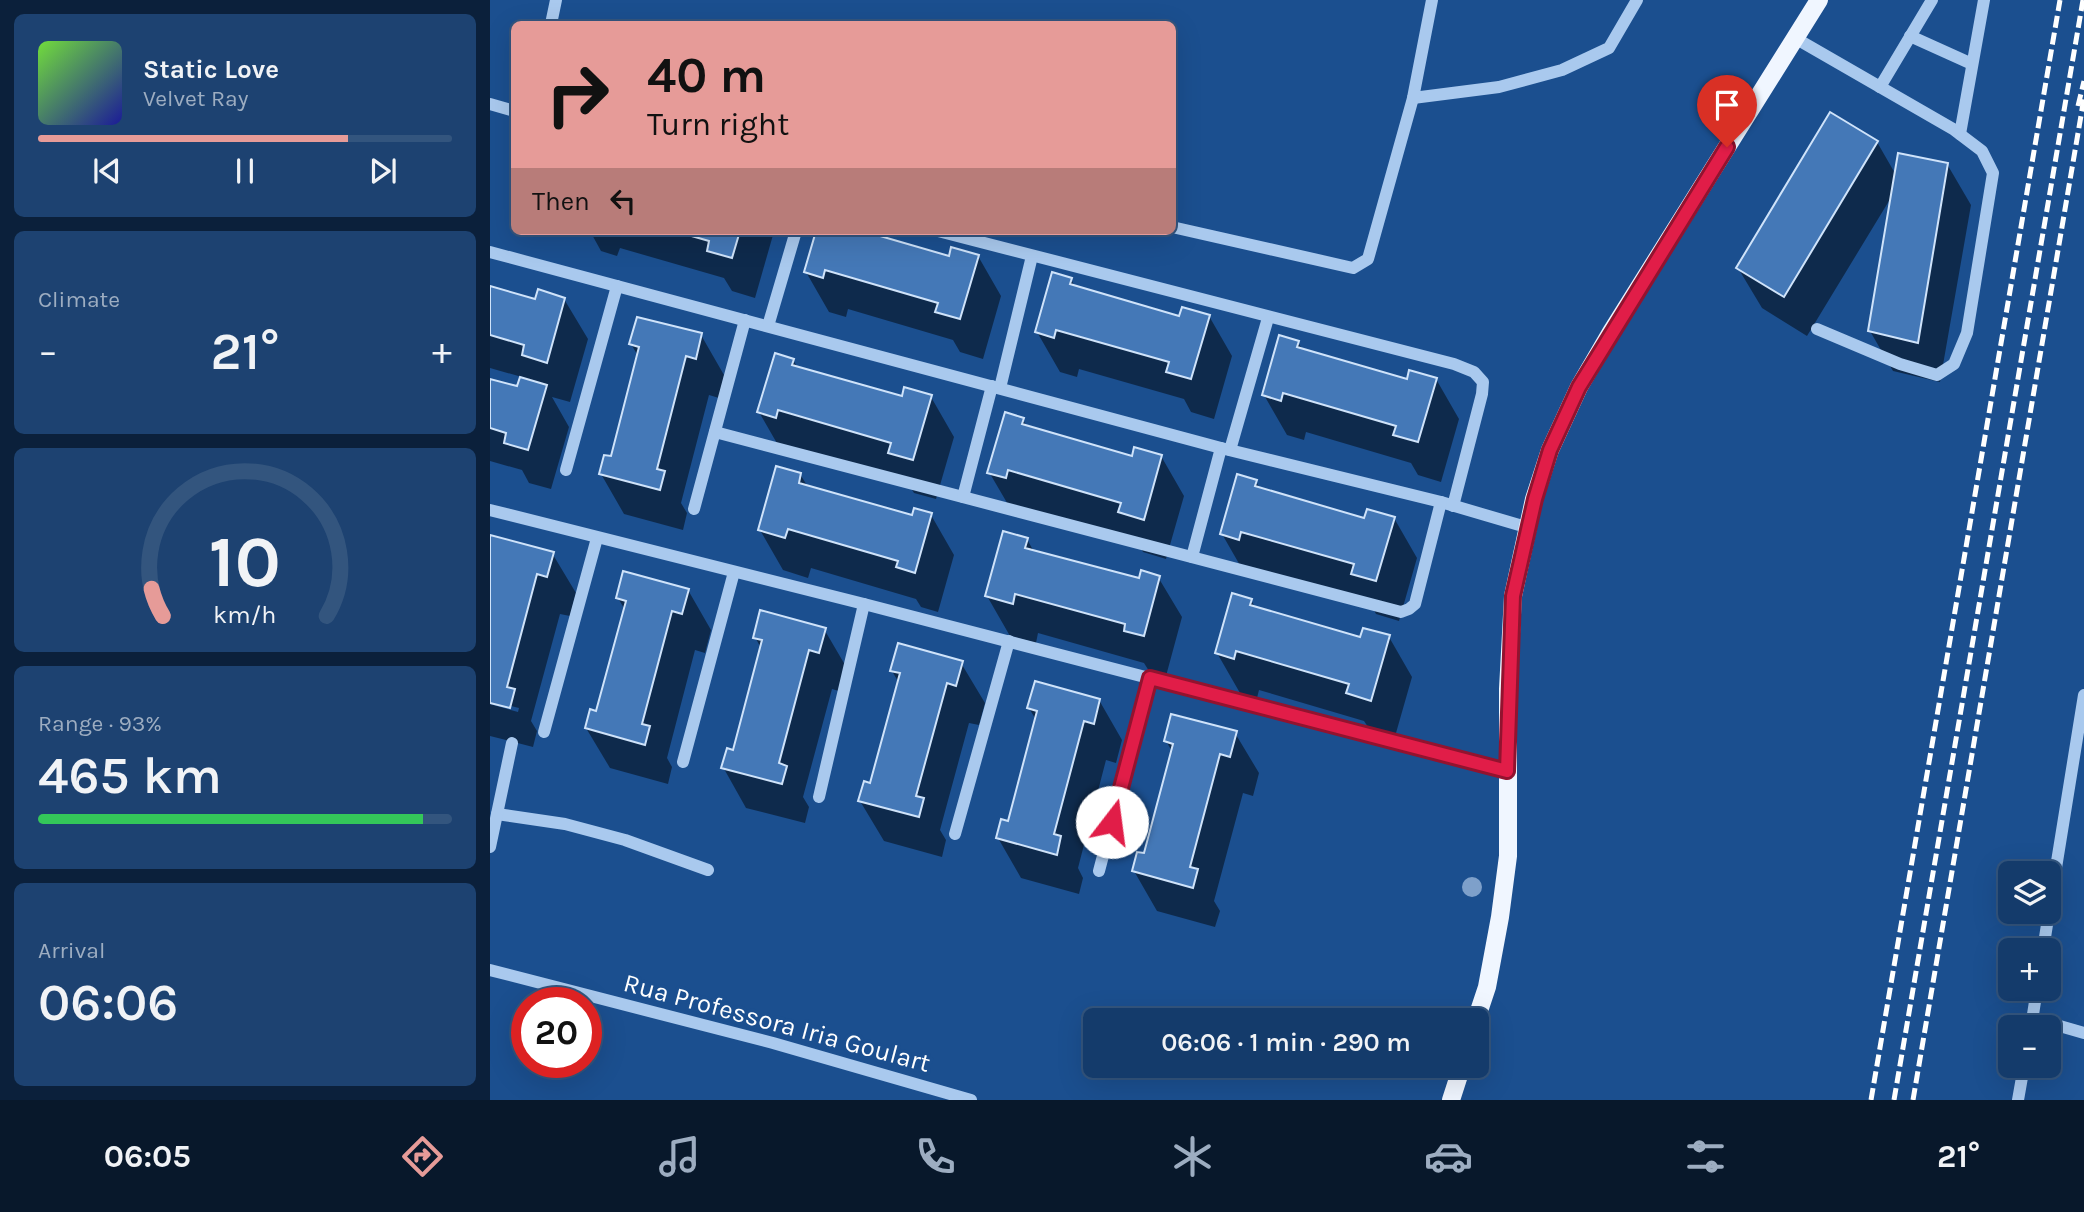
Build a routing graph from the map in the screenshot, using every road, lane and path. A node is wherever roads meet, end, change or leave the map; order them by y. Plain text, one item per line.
1 (556, 0) edge
2 (1432, 0) edge
3 (1637, 0) edge
4 (1819, 0) edge
5 (1932, 0) edge
6 (1984, 0) edge
7 (552, 21) edge
8 (1910, 36) junction
9 (1795, 38) junction
10 (1972, 64) junction
11 (1880, 88) junction
12 (1413, 98) junction
13 (490, 104) edge
14 (511, 110) edge
15 (1960, 134) junction
16 (1176, 228) edge
17 (795, 235) edge
18 (953, 235) edge
19 (490, 251) edge
20 (1032, 256) junction
21 (617, 286) junction
22 (1268, 318) junction
23 (746, 320) junction
24 (768, 326) junction
25 (1817, 329) dead end
26 (996, 387) junction
27 (715, 432) junction
28 (1226, 449) junction
29 (566, 470) dead end
30 (962, 497) junction
31 (1447, 504) junction
32 (694, 509) dead end
33 (490, 510) edge
34 (1529, 528) junction
35 (597, 538) junction
36 (1192, 557) junction
37 (734, 572) junction
38 (864, 604) junction
39 (1009, 641) junction
40 (1150, 678) junction
41 (2084, 695) edge
42 (544, 732) dead end
43 (512, 743) dead end
44 (683, 762) dead end
45 (2078, 765) edge
46 (1507, 771) junction
47 (819, 797) dead end
48 (497, 814) junction
49 (955, 834) dead end
50 (490, 847) edge
51 (2059, 861) edge
52 (708, 870) dead end
53 (1099, 871) dead end
54 (490, 970) edge
55 (1479, 1008) edge
56 (2061, 1029) edge
57 (2084, 1033) edge
58 (1458, 1078) edge
59 (2022, 1078) edge
60 (971, 1100) edge
61 (1451, 1100) edge
62 (2018, 1100) edge

1 - 7 street
2 - 12 street
3 - 12 street
4 - 9 main road
5 - 8 street
6 - 10 street
8 - 10 street
8 - 11 street
9 - 11 street
9 - 34 main road
10 - 15 street
11 - 15 street
12 - 16 street
13 - 14 street
15 - 25 street
17 - 24 street
18 - 20 street
19 - 21 street
20 - 22 street
20 - 26 street
21 - 23 street
21 - 29 street
22 - 28 street
22 - 31 street
23 - 24 street
23 - 27 street
24 - 26 street
26 - 28 street
26 - 30 street
27 - 30 street
27 - 32 street
28 - 31 street
28 - 36 street
30 - 36 street
31 - 34 street
31 - 36 street
33 - 35 street
34 - 46 main road
35 - 37 street
35 - 42 street
37 - 38 street
37 - 44 street
38 - 39 street
38 - 47 street
39 - 40 street
39 - 49 street
40 - 46 street
40 - 53 street
41 - 45 street
43 - 48 street
45 - 51 street
46 - 55 main road
48 - 50 street
48 - 52 street
54 - 60 street, Rua Professora Iria Goulart
56 - 57 street
58 - 61 main road
59 - 62 street

